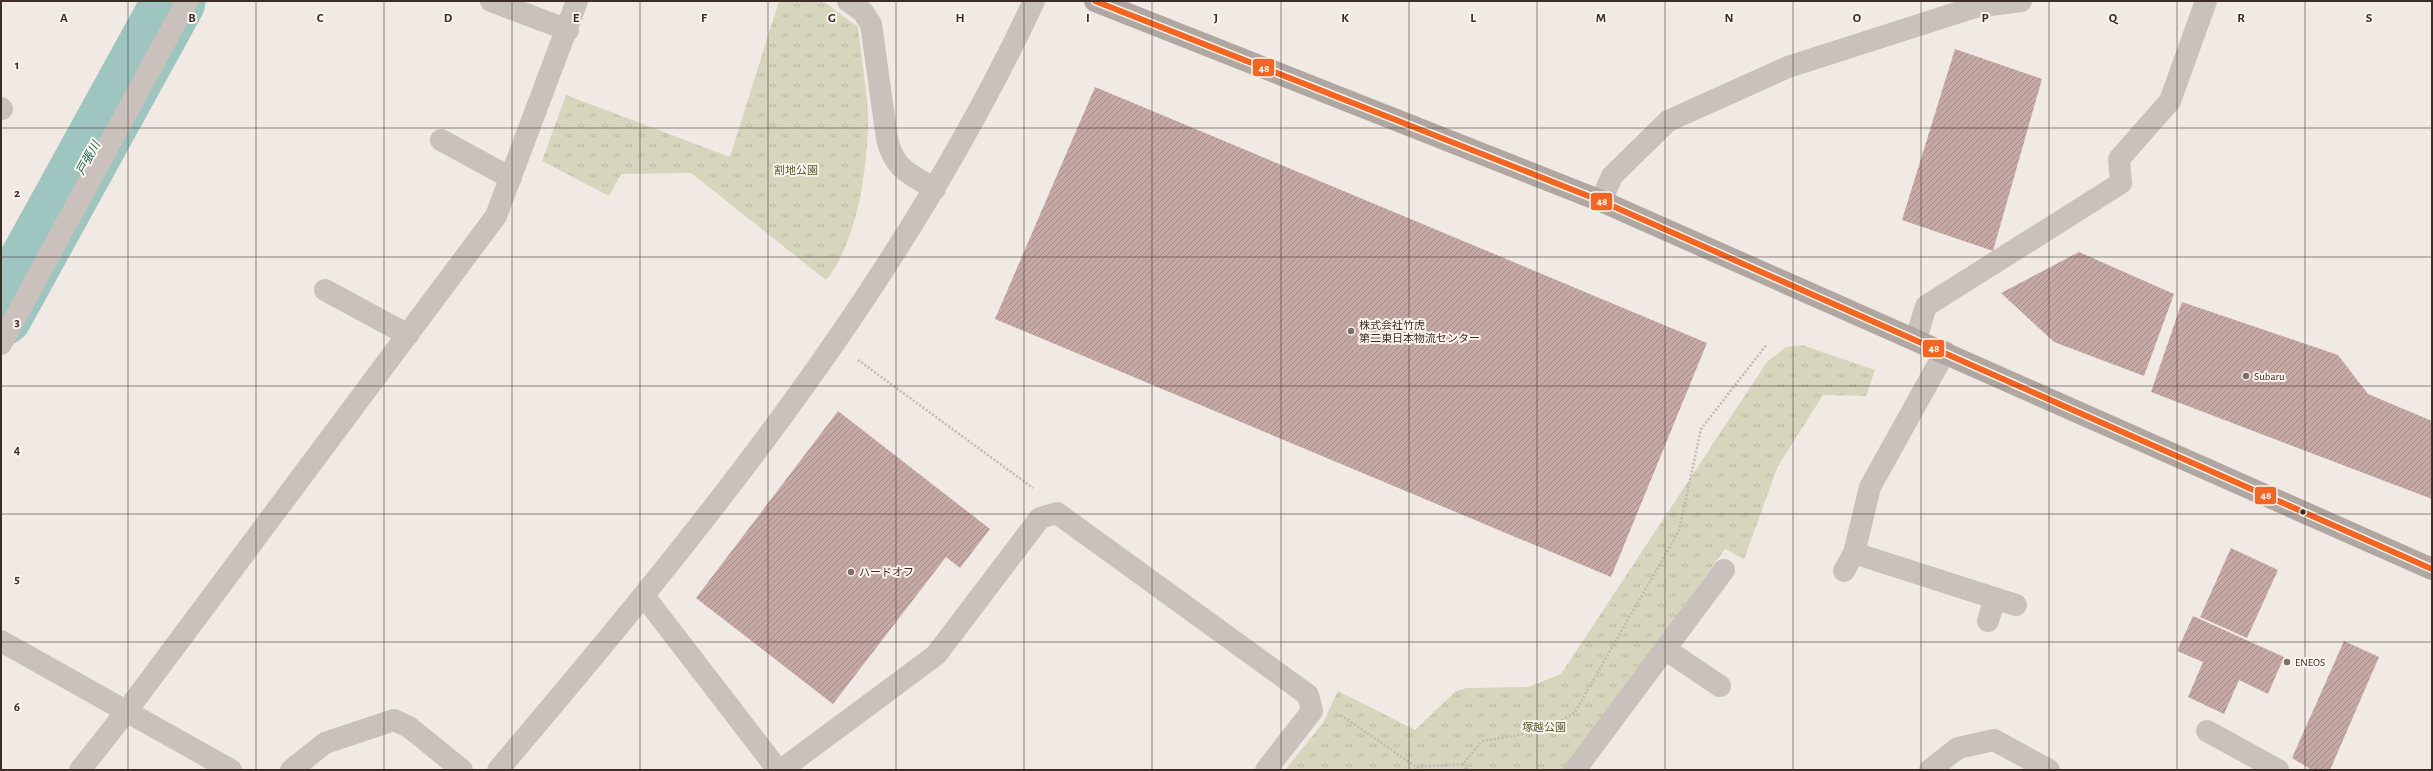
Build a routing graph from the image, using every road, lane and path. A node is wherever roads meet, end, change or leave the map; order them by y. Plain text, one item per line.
1 (187, 1) edge
2 (491, 1) edge
3 (577, 1) edge
4 (848, 1) edge
5 (1034, 1) edge
6 (1095, 1) edge
7 (2021, 1) edge
8 (2206, 1) edge
9 (568, 30) junction
10 (441, 140) dead end
11 (511, 178) junction
12 (935, 189) junction
13 (1601, 201) junction
14 (325, 290) dead end
15 (408, 335) junction
16 (1916, 339) junction
17 (834, 341) junction
18 (1, 344) edge
19 (1767, 344) dead end
20 (1945, 352) junction
21 (1040, 518) junction
22 (2432, 569) edge
23 (1724, 570) dead end
24 (644, 596) junction
25 (1995, 598) junction
26 (2016, 604) dead end
27 (1988, 621) dead end
28 (1, 641) edge
29 (1665, 649) junction
30 (1720, 686) dead end
31 (1312, 711) junction
32 (126, 712) junction
33 (2207, 731) dead end
34 (1463, 764) junction
35 (80, 770) edge
36 (231, 770) edge
37 (291, 770) edge
38 (462, 770) edge
39 (498, 770) edge
40 (778, 770) edge
41 (781, 770) edge
42 (1266, 770) edge
43 (1467, 770) edge
44 (1575, 770) edge
45 (1930, 770) edge
46 (2049, 770) edge
47 (2278, 770) edge

1 - 18 street
2 - 9 street
3 - 9 street
4 - 12 street
5 - 12 street
6 - 13 highway
7 - 13 street
8 - 16 street
9 - 11 street
10 - 11 street
11 - 15 street
12 - 17 street
13 - 16 highway
14 - 15 street
15 - 32 street
16 - 20 highway
17 - 21 path
17 - 24 street
19 - 34 path
20 - 22 highway
20 - 25 street
21 - 31 street
21 - 41 street
23 - 29 street
24 - 39 street
24 - 40 street
25 - 26 street
25 - 27 street
28 - 32 street
29 - 30 street
29 - 44 street
31 - 34 path
31 - 42 street
32 - 35 street
32 - 36 street
33 - 47 street
34 - 43 path
37 - 38 street
45 - 46 street

